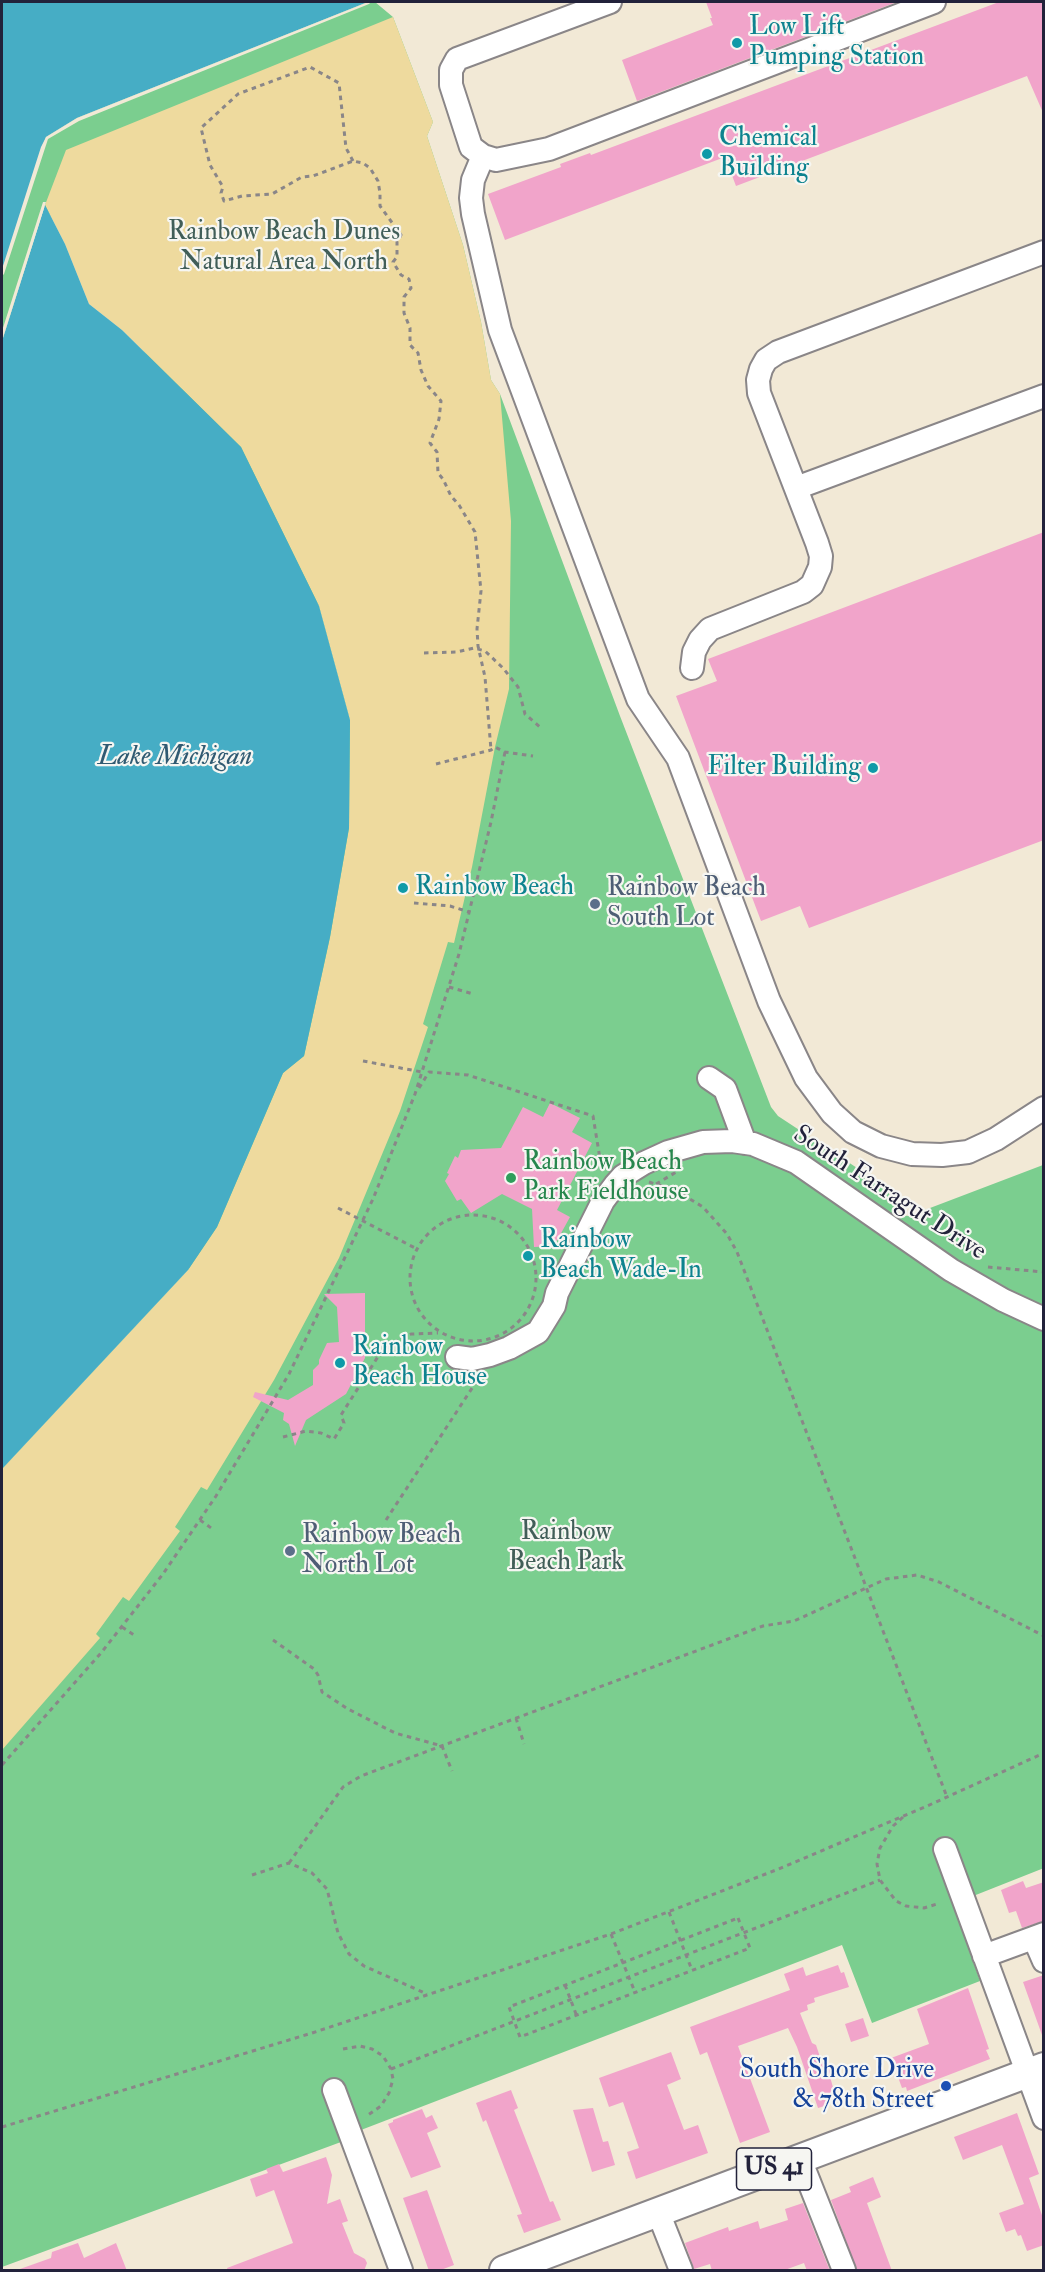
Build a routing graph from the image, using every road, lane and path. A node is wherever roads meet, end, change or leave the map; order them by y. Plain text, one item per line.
1 (610, 2) edge
2 (934, 2) edge
3 (483, 156) junction
4 (353, 161) junction
5 (1044, 252) edge
6 (1044, 396) edge
7 (796, 488) junction
8 (479, 650) junction
9 (424, 654) dead end
10 (692, 668) dead end
11 (540, 727) dead end
12 (491, 750) junction
13 (504, 752) junction
14 (533, 756) dead end
15 (436, 764) dead end
16 (414, 903) dead end
17 (469, 912) junction
18 (449, 987) junction
19 (473, 994) dead end
20 (363, 1061) dead end
21 (422, 1072) junction
22 (415, 1094) junction
23 (1044, 1108) edge
24 (686, 1167) dead end
25 (623, 1176) junction
26 (338, 1208) dead end
27 (362, 1221) junction
28 (417, 1249) junction
29 (987, 1267) dead end
30 (1044, 1272) edge
31 (1044, 1319) edge
32 (441, 1333) junction
33 (494, 1346) junction
34 (457, 1357) dead end
35 (284, 1437) dead end
36 (200, 1520) junction
37 (386, 1520) dead end
38 (214, 1530) dead end
39 (867, 1587) junction
40 (122, 1627) junction
41 (1044, 1636) edge
42 (136, 1637) dead end
43 (273, 1640) dead end
44 (516, 1718) junction
45 (524, 1744) dead end
46 (442, 1746) junction
47 (1044, 1753) edge
48 (2, 1765) edge
49 (452, 1772) dead end
50 (947, 1797) junction
51 (904, 1815) junction
52 (945, 1849) dead end
53 (289, 1863) junction
54 (252, 1875) dead end
55 (880, 1881) junction
56 (937, 1904) dead end
57 (669, 1912) junction
58 (744, 1933) junction
59 (611, 1934) junction
60 (1039, 1936) edge
61 (680, 1941) junction
62 (686, 1956) junction
63 (984, 1956) junction
64 (1044, 1961) edge
65 (623, 1963) junction
66 (692, 1970) junction
67 (629, 1977) junction
68 (565, 1985) junction
69 (635, 1992) junction
70 (429, 1994) junction
71 (570, 2000) junction
72 (576, 2015) junction
73 (514, 2021) junction
74 (342, 2049) dead end
75 (391, 2069) junction
76 (1035, 2071) edge
77 (334, 2090) dead end
78 (368, 2115) dead end
79 (1044, 2118) edge
80 (2, 2127) edge
81 (800, 2159) junction
82 (658, 2212) junction
83 (401, 2271) edge
84 (504, 2271) edge
85 (681, 2271) edge
86 (844, 2271) edge

1 - 3 street
2 - 3 street
3 - 23 street
4 - 4 path
4 - 8 path
5 - 7 street
6 - 7 street
7 - 10 street
8 - 9 path
8 - 11 path
8 - 12 path
12 - 13 path
12 - 15 path
13 - 14 path
13 - 17 path
16 - 17 path
17 - 18 path
18 - 19 path
18 - 21 path
20 - 21 path
21 - 22 path
22 - 25 path
22 - 27 path
24 - 39 path
25 - 31 street, South Farragut Drive
25 - 33 street, South Farragut Drive
26 - 27 path
27 - 28 path
27 - 36 path
28 - 32 path
28 - 33 path
29 - 30 path
32 - 33 path
32 - 35 path
33 - 34 street, South Farragut Drive
33 - 37 path
36 - 38 path
36 - 40 path
39 - 41 path
39 - 44 path
39 - 50 path
40 - 42 path
40 - 48 path
43 - 46 path
44 - 45 path
44 - 46 path
46 - 49 path
46 - 53 path
47 - 50 path
50 - 51 path
51 - 55 path
51 - 57 path
52 - 63 street
53 - 54 path
53 - 70 path
55 - 56 path
55 - 58 path
57 - 59 path
57 - 61 path
58 - 61 path
58 - 62 path
58 - 66 path
59 - 65 path
59 - 70 path
60 - 63 street
60 - 64 street
61 - 62 path
61 - 65 path
62 - 66 path
62 - 67 path
63 - 76 street
65 - 67 path
65 - 68 path
66 - 69 path
67 - 69 path
67 - 71 path
68 - 71 path
68 - 73 path
69 - 72 path
70 - 80 path
71 - 72 path
71 - 73 path
72 - 73 path
73 - 75 path
74 - 75 path
75 - 78 path
76 - 79 street
76 - 81 main road, US 41
77 - 83 street
81 - 82 main road, US 41
81 - 86 street
82 - 84 main road, US 41
82 - 85 street

